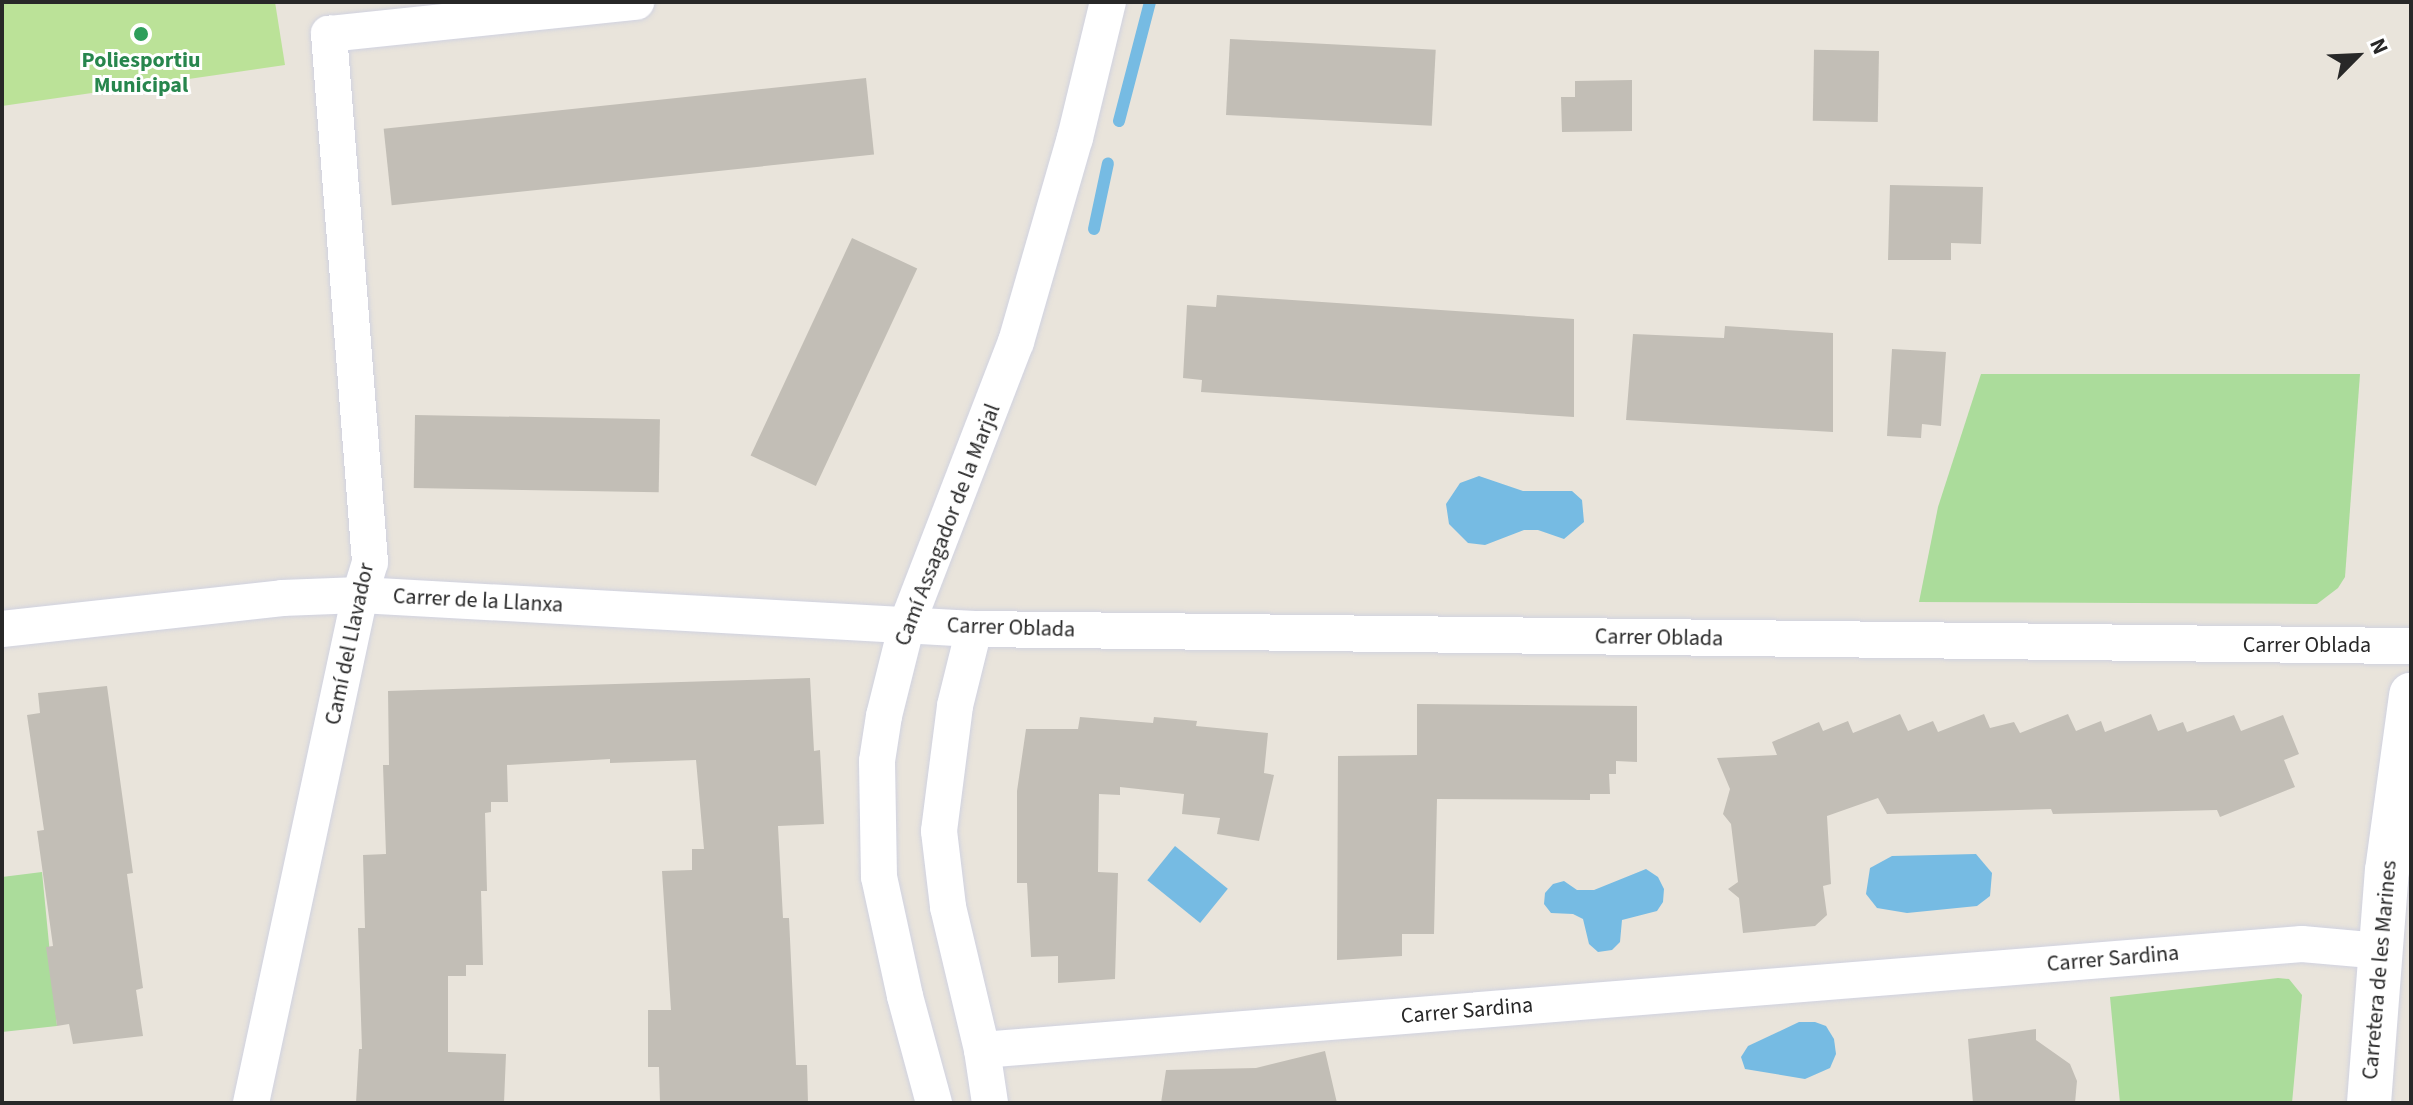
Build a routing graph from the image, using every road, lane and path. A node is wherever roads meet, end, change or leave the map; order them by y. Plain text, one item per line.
1 (636, 2) edge
2 (1108, 2) edge
3 (360, 595) junction
4 (907, 624) junction
5 (2, 629) edge
6 (974, 629) junction
7 (2411, 646) edge
8 (2411, 695) edge
9 (2380, 951) junction
10 (982, 1050) junction
11 (251, 1103) edge
12 (934, 1103) edge
13 (990, 1103) edge
14 (2369, 1103) edge

1 - 3 street, Camí del Llavador
2 - 4 street, Camí Assagador de la Marjal
3 - 4 street, Carrer de la Llanxa
3 - 5 street, Carrer de la Llanxa
3 - 11 street, Camí del Llavador
4 - 6 street, Carrer Oblada
4 - 12 street, Camí Assagador de la Marjal
6 - 7 street, Carrer Oblada
6 - 10 street
8 - 9 main road, Carretera de les Marines
9 - 10 street, Carrer Sardina
9 - 14 main road, Carretera de les Marines
10 - 13 street

